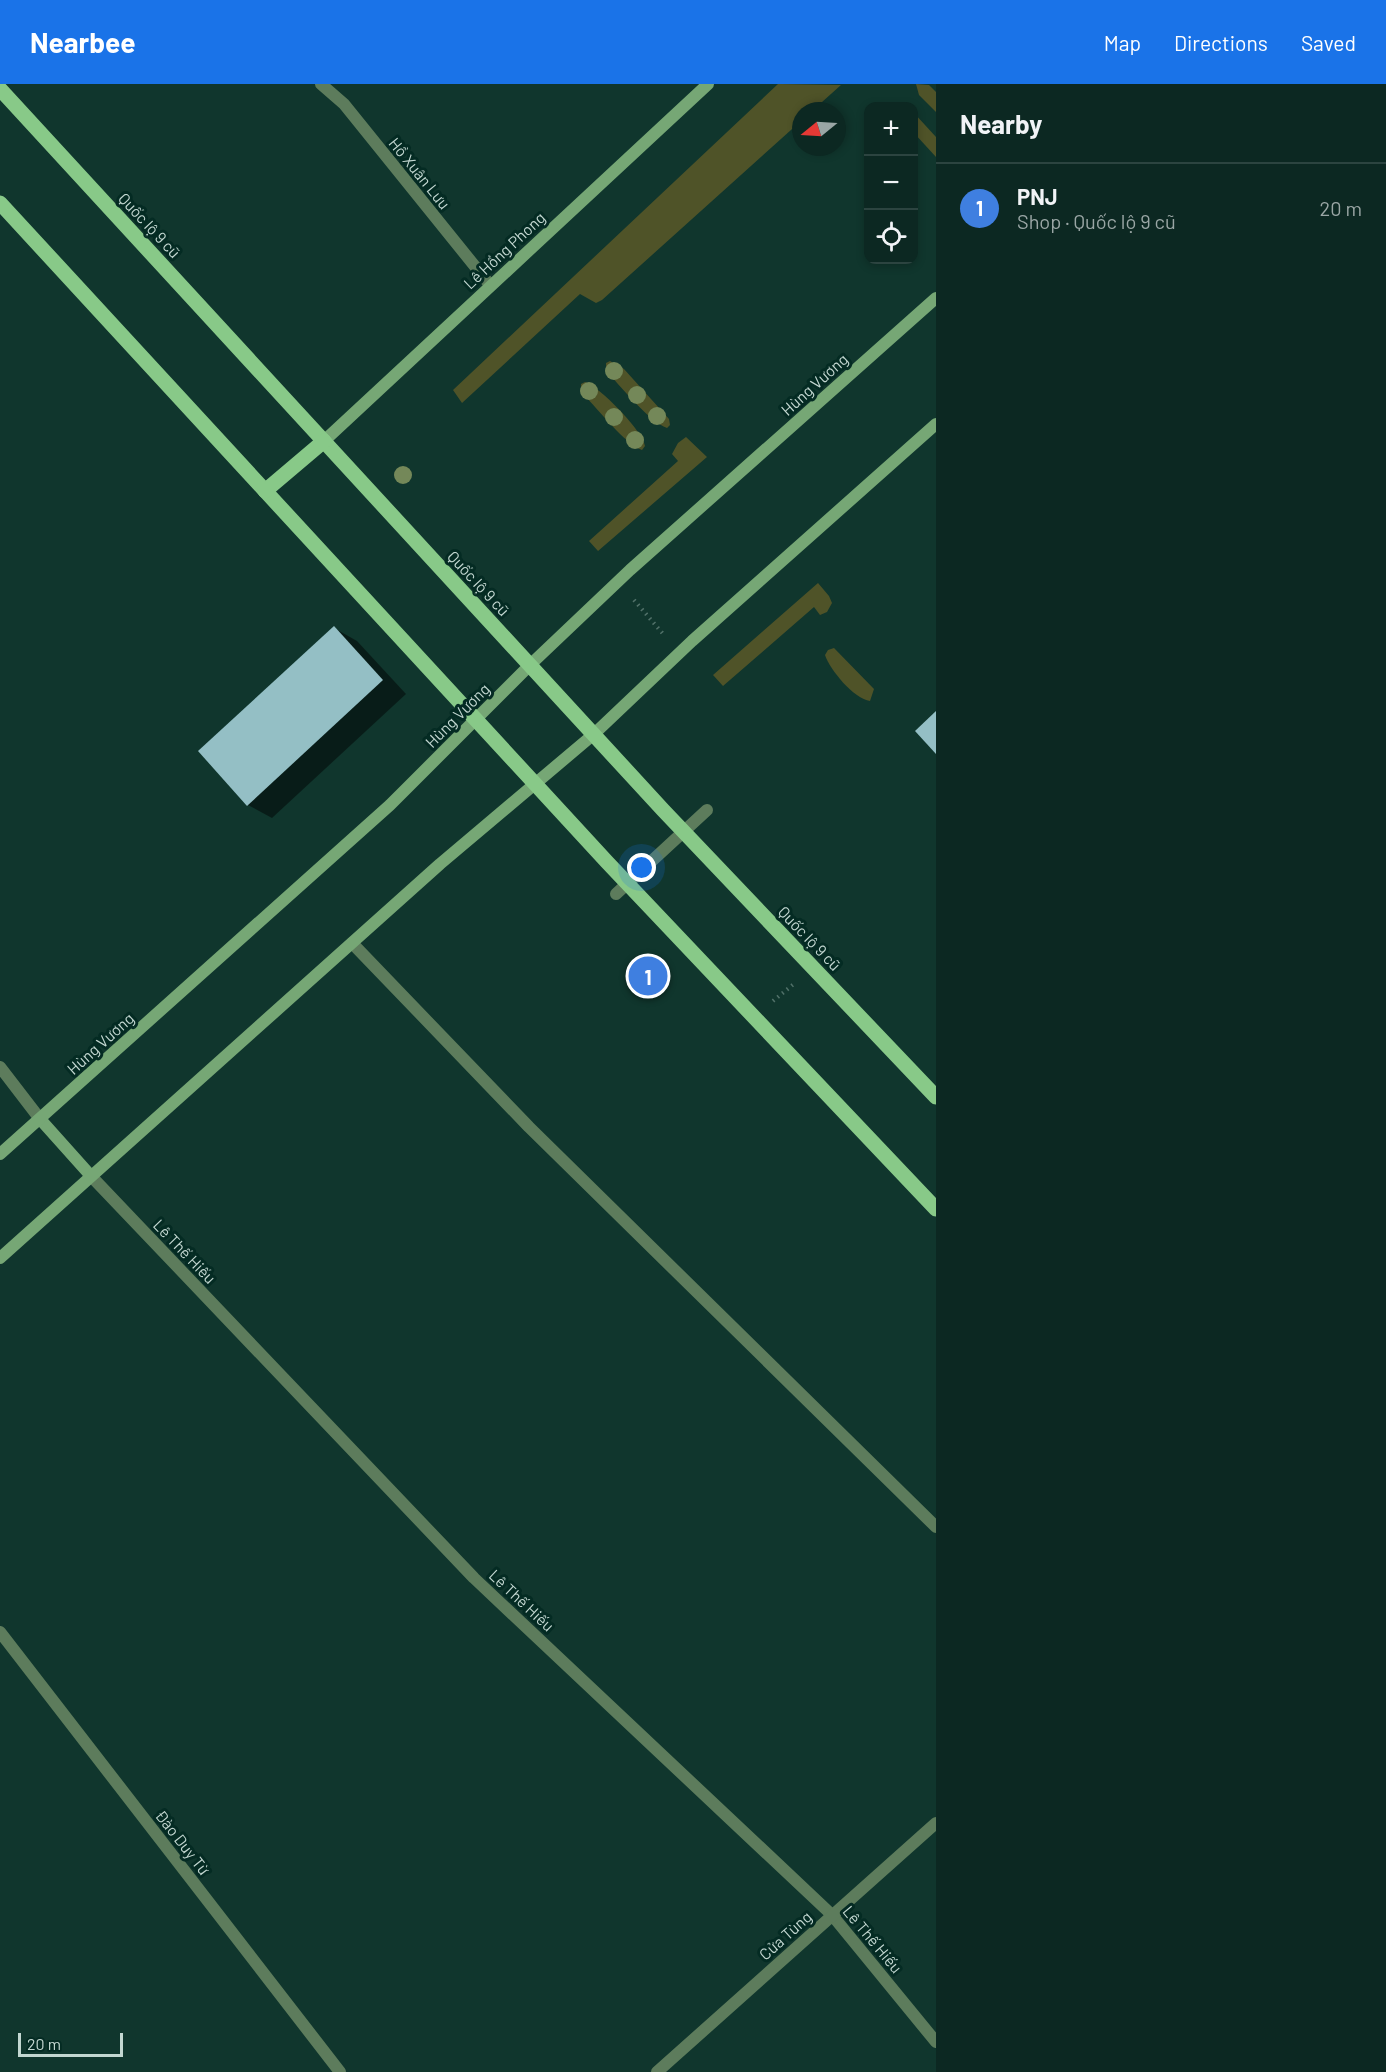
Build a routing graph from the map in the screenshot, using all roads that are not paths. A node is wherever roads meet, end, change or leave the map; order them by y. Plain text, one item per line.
1 (321, 84) edge
2 (708, 84) edge
3 (0, 89) edge
4 (0, 203) edge
5 (490, 285) junction
6 (936, 298) edge
7 (936, 424) edge
8 (324, 441) junction
9 (266, 491) junction
10 (530, 664) junction
11 (475, 720) junction
12 (594, 734) junction
13 (535, 784) junction
14 (707, 810) dead end
15 (683, 831) junction
16 (621, 889) junction
17 (352, 943) junction
18 (0, 1066) edge
19 (936, 1097) edge
20 (40, 1119) junction
21 (0, 1154) edge
22 (91, 1176) junction
23 (936, 1209) edge
24 (0, 1258) edge
25 (936, 1527) edge
26 (0, 1632) edge
27 (936, 1823) edge
28 (832, 1915) junction
29 (936, 2042) edge
30 (340, 2072) edge
31 (657, 2072) edge

1 - 5 street, Hồ Xuân Lưu
2 - 5 main road, Lê Hồng Phong
3 - 8 main road, Quốc lộ 9 cũ
4 - 9 main road
5 - 8 main road, Lê Hồng Phong
6 - 10 main road, Hùng Vương
7 - 12 main road
8 - 9 main road
8 - 10 main road, Quốc lộ 9 cũ
9 - 11 main road
10 - 11 main road, Hùng Vương
10 - 12 main road, Quốc lộ 9 cũ
11 - 13 main road
11 - 20 main road, Hùng Vương
12 - 13 main road
12 - 15 main road, Quốc lộ 9 cũ
13 - 16 main road
13 - 17 main road
14 - 15 street
15 - 16 street
15 - 19 main road, Quốc lộ 9 cũ
16 - 23 main road
17 - 22 main road
17 - 25 street
18 - 20 street
20 - 21 main road, Hùng Vương
20 - 22 main road
22 - 24 main road
22 - 28 street, Lê Thế Hiếu
26 - 30 street, Đào Duy Từ
27 - 28 street, Cửa Tùng
28 - 29 street, Lê Thế Hiếu
28 - 31 street, Cửa Tùng

